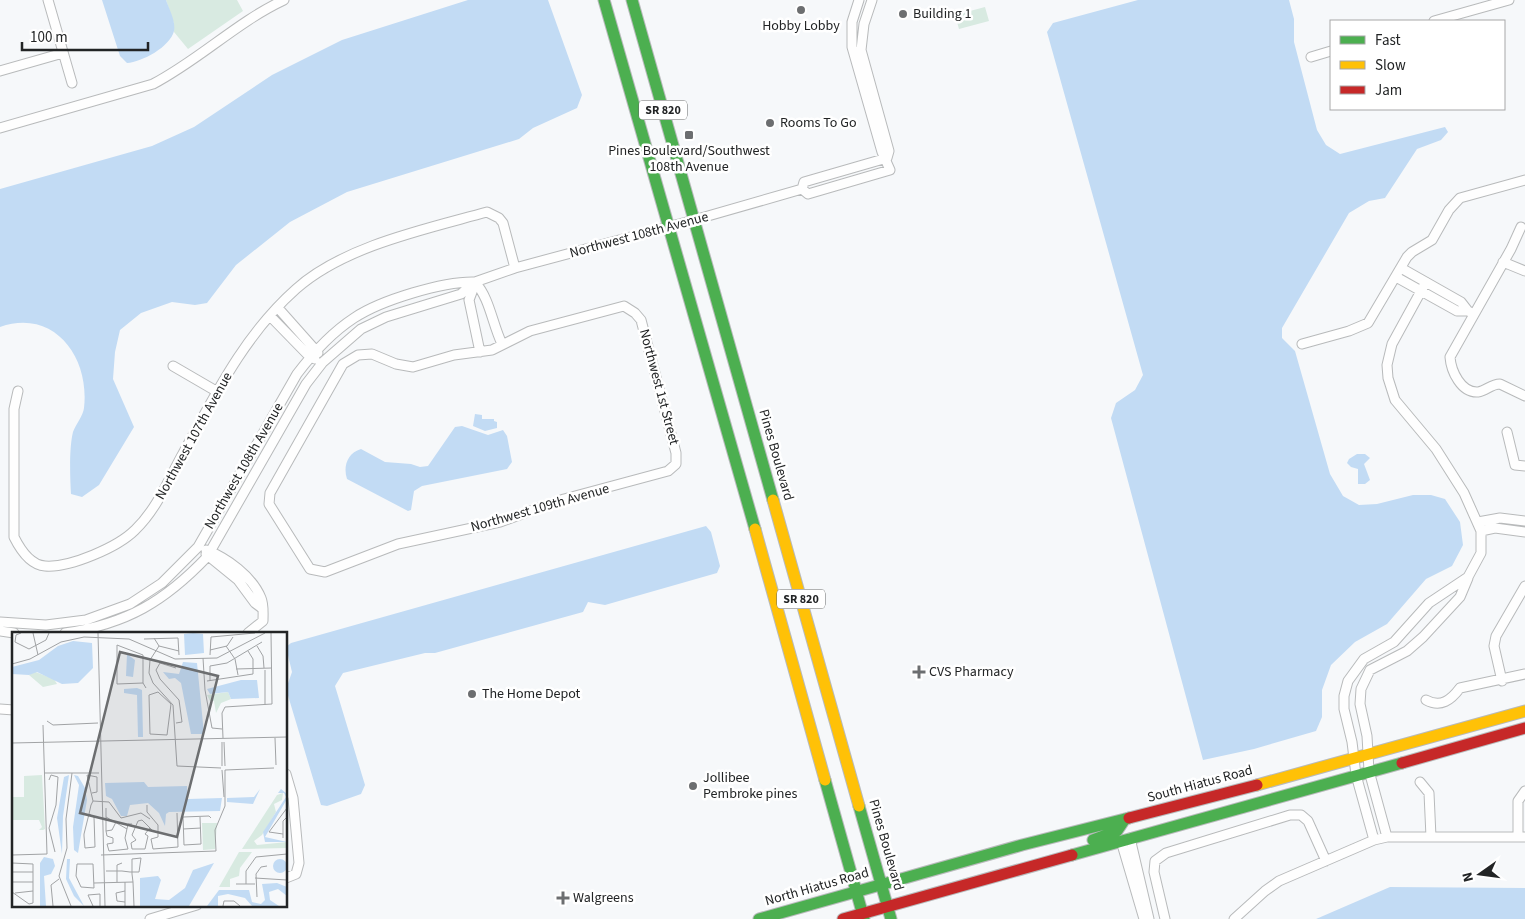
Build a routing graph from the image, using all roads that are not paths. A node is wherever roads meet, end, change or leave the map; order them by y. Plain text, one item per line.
1 (48, 0) edge
2 (284, 0) edge
3 (604, 0) edge
4 (632, 0) edge
5 (859, 0) edge
6 (872, 0) edge
7 (1509, 0) edge
8 (1438, 20) edge
9 (1330, 51) edge
10 (63, 53) junction
11 (1311, 56) dead end
12 (0, 71) edge
13 (72, 83) dead end
14 (0, 126) edge
15 (886, 158) junction
16 (1525, 180) edge
17 (802, 189) junction
18 (694, 220) junction
19 (671, 227) junction
20 (1520, 227) dead end
21 (1503, 262) junction
22 (515, 268) junction
23 (1401, 268) junction
24 (1525, 271) edge
25 (1396, 277) junction
26 (476, 282) junction
27 (1426, 282) junction
28 (1421, 291) junction
29 (278, 308) junction
30 (1471, 313) junction
31 (270, 316) junction
32 (502, 344) junction
33 (1302, 344) dead end
34 (316, 349) junction
35 (480, 352) junction
36 (310, 357) junction
37 (322, 362) junction
38 (173, 366) dead end
39 (18, 391) dead end
40 (216, 391) junction
41 (1525, 396) edge
42 (1507, 432) dead end
43 (676, 464) joint
44 (1525, 466) edge
45 (1525, 521) edge
46 (1480, 527) junction
47 (1525, 532) edge
48 (198, 547) junction
49 (209, 553) junction
50 (1468, 577) junction
51 (1525, 586) edge
52 (0, 622) edge
53 (71, 632) edge
54 (249, 632) edge
55 (1525, 674) edge
56 (1502, 681) junction
57 (1426, 700) dead end
58 (1525, 711) edge
59 (1525, 728) edge
60 (1368, 754) junction
61 (1353, 758) junction
62 (1369, 771) junction
63 (1356, 775) junction
64 (288, 781) edge
65 (1420, 782) dead end
66 (1525, 791) edge
67 (1210, 798) junction
68 (1125, 819) junction
69 (1387, 837) junction
70 (1431, 837) junction
71 (1521, 837) edge
72 (1126, 839) junction
73 (1374, 840) junction
74 (1052, 861) junction
75 (1326, 861) junction
76 (288, 877) edge
77 (882, 885) junction
78 (858, 892) junction
79 (194, 906) edge
80 (888, 907) junction
81 (863, 916) edge
82 (150, 919) edge
83 (759, 919) edge
84 (843, 919) edge
85 (891, 919) edge
86 (1144, 919) edge
87 (1149, 919) edge
88 (1165, 919) edge
89 (1234, 919) edge

1 - 10 street
2 - 14 street
3 - 19 main road, SR 820
4 - 18 main road, Pines Boulevard / SR 820
5 - 15 street
6 - 15 street
7 - 8 street
9 - 11 street
10 - 12 street
10 - 13 street
15 - 17 street, Northwest 108th Avenue
15 - 17 street, Northwest 108th Avenue
16 - 23 street
17 - 18 street, Northwest 108th Avenue
18 - 19 street, Northwest 108th Avenue
18 - 77 main road, Pines Boulevard / SR 820
19 - 22 street, Northwest 108th Avenue
19 - 78 main road, SR 820
20 - 21 street
21 - 24 street
21 - 30 street
22 - 26 street, Northwest 108th Avenue
22 - 29 street, Northwest 107th Avenue
23 - 25 street
23 - 27 street
25 - 28 street
25 - 33 street
26 - 32 street
26 - 34 street, Northwest 108th Avenue
26 - 35 street
26 - 37 street, Northwest 108th Avenue
27 - 28 street
27 - 30 street
28 - 30 street
28 - 46 street
29 - 31 street, Northwest 107th Avenue
29 - 34 street
30 - 41 street
31 - 36 street
31 - 40 street, Northwest 107th Avenue
32 - 35 street
32 - 43 street, Northwest 1st Street
34 - 36 street, Northwest 108th Avenue
34 - 37 street
35 - 43 street, Northwest 109th Avenue
36 - 37 street
36 - 48 street, Northwest 108th Avenue
37 - 49 street, Northwest 108th Avenue
38 - 40 street
39 - 40 street, Northwest 107th Avenue
42 - 44 street
45 - 46 street
46 - 47 street
46 - 50 street
48 - 49 street
48 - 52 street, Northwest 108th Avenue
49 - 53 street, Northwest 108th Avenue
49 - 54 street
50 - 60 street
50 - 61 street
51 - 56 street
55 - 56 street
56 - 57 street
58 - 60 main road, South Hiatus Road
59 - 62 main road
60 - 61 main road, South Hiatus Road
60 - 62 street
61 - 63 street
61 - 67 main road, South Hiatus Road
62 - 63 main road
62 - 69 street
63 - 72 main road
63 - 73 street
64 - 76 street
65 - 70 street
66 - 71 street
67 - 68 main road, South Hiatus Road
67 - 72 main road
68 - 74 main road
68 - 77 main road, South Hiatus Road
69 - 70 street
69 - 73 street
70 - 71 street
72 - 74 main road
72 - 86 street
72 - 87 street
73 - 75 street
74 - 80 main road
75 - 88 street
75 - 89 street
77 - 78 main road, North Hiatus Road
77 - 80 main road, Pines Boulevard / SR 820
78 - 81 main road, SR 820
78 - 83 main road, North Hiatus Road
79 - 82 street
80 - 81 main road
80 - 85 main road, Pines Boulevard / SR 820
81 - 84 main road

